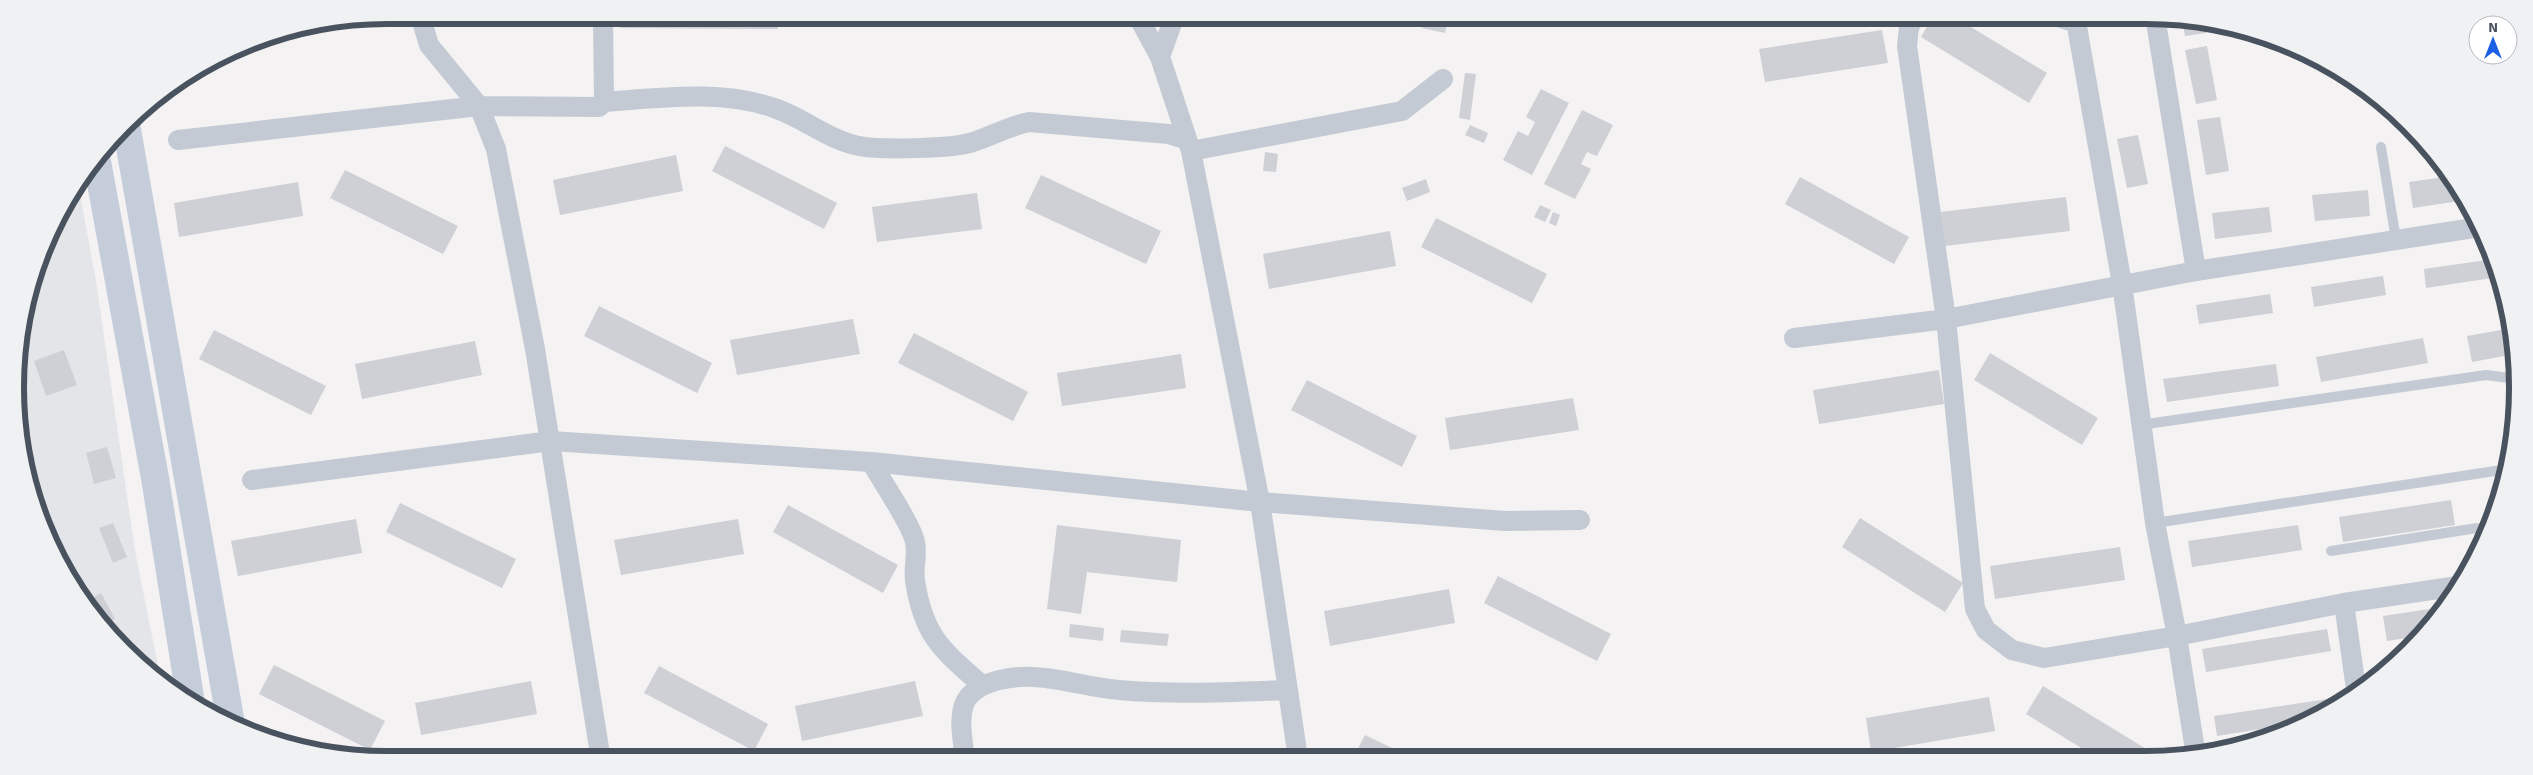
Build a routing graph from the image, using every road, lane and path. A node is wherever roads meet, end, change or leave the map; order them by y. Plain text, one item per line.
1 (423, 24) edge
2 (604, 24) edge
3 (1142, 24) edge
4 (1171, 24) edge
5 (1911, 24) edge
6 (2076, 24) edge
7 (2156, 24) edge
8 (1160, 57) junction
9 (1443, 79) dead end
10 (604, 102) junction
11 (479, 106) junction
12 (128, 133) edge
13 (178, 140) dead end
14 (1189, 146) junction
15 (2381, 147) dead end
16 (98, 167) edge
17 (2473, 228) edge
18 (2396, 240) junction
19 (2196, 271) junction
20 (2122, 284) junction
21 (1946, 319) junction
22 (1794, 338) dead end
23 (2509, 378) edge
24 (2140, 425) junction
25 (550, 440) junction
26 (871, 462) junction
27 (2500, 469) edge
28 (252, 480) dead end
29 (1260, 502) junction
30 (1580, 520) dead end
31 (2155, 523) junction
32 (2481, 530) edge
33 (2331, 551) dead end
34 (2450, 587) edge
35 (2344, 603) junction
36 (2177, 636) junction
37 (982, 685) junction
38 (2355, 685) edge
39 (1287, 690) junction
40 (189, 693) edge
41 (229, 715) edge
42 (2195, 748) edge
43 (600, 751) edge
44 (964, 751) edge
45 (1297, 751) edge

1 - 11 street
2 - 10 street
3 - 8 street
4 - 8 street
5 - 21 street
6 - 20 street
7 - 19 street
8 - 14 street
9 - 14 street
10 - 11 street
10 - 14 street
11 - 13 street
11 - 25 street
12 - 41 main road
14 - 29 street
15 - 18 lane
16 - 40 main road
17 - 18 street
18 - 19 street
19 - 20 street
20 - 21 street
20 - 24 street
21 - 22 street
21 - 36 street
23 - 24 lane
24 - 31 street
25 - 26 street
25 - 28 street
25 - 43 street
26 - 29 street
26 - 37 street
27 - 31 lane
29 - 30 street
29 - 39 street
31 - 36 street
32 - 33 lane
34 - 35 street
35 - 36 street
35 - 38 street
36 - 42 street
37 - 39 street
37 - 44 street
39 - 45 street

